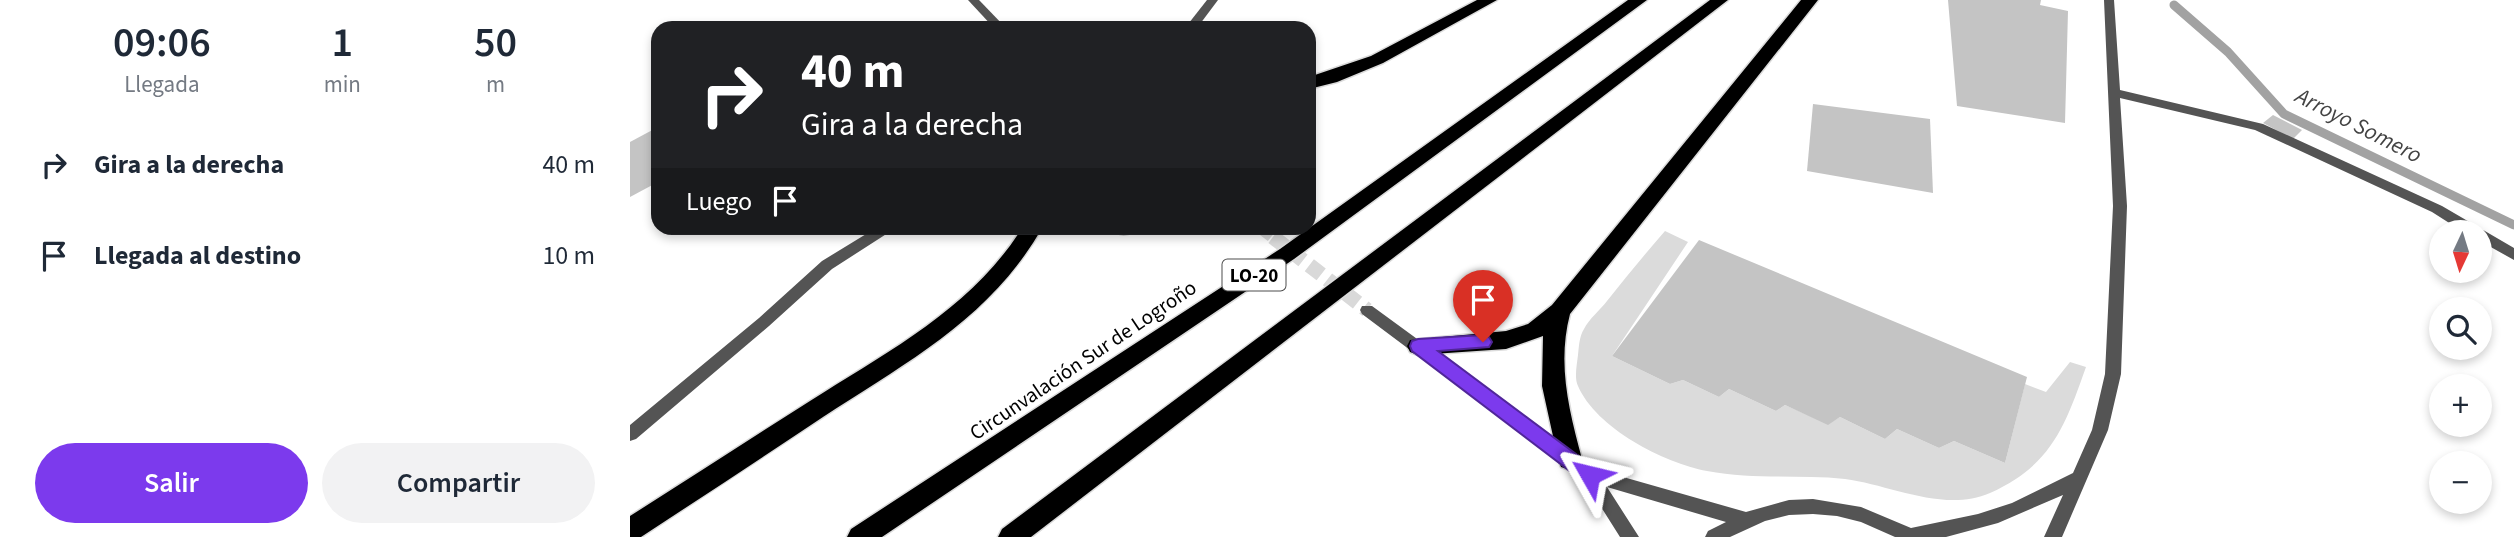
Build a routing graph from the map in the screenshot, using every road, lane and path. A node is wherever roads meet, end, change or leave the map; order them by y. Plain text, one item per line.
1 (974, 0) edge
2 (1213, 0) edge
3 (1489, 0) edge
4 (1639, 0) edge
5 (1720, 0) edge
6 (1810, 0) edge
7 (2109, 0) edge
8 (994, 21) edge
9 (1199, 21) edge
10 (1316, 82) edge
11 (2114, 93) junction
12 (2455, 220) edge
13 (1316, 233) edge
14 (875, 235) edge
15 (1028, 235) edge
16 (1313, 235) edge
17 (2492, 242) edge
18 (2514, 255) edge
19 (1367, 310) tunnel mouth
20 (1560, 311) junction
21 (1418, 346) junction
22 (630, 434) edge
23 (1570, 459) junction
24 (1590, 475) junction
25 (2078, 478) junction
26 (1743, 519) junction
27 (630, 530) edge
28 (860, 537) edge
29 (1011, 537) edge
30 (1630, 537) edge
31 (1714, 537) edge
32 (1912, 537) edge
33 (2053, 537) edge

1 - 8 street
2 - 9 street
3 - 10 highway
4 - 13 highway, Circunvalación Sur de Logroño / LO-20
5 - 29 highway, LO-20
6 - 20 highway
7 - 11 street
11 - 12 street
11 - 25 street
14 - 22 street
15 - 27 highway
16 - 28 highway, Circunvalación Sur de Logroño / LO-20
17 - 18 street
19 - 21 street
20 - 21 highway
20 - 23 highway
21 - 23 street
23 - 24 street
24 - 26 street
24 - 30 street
25 - 32 street
25 - 33 street
26 - 31 street
26 - 32 street

